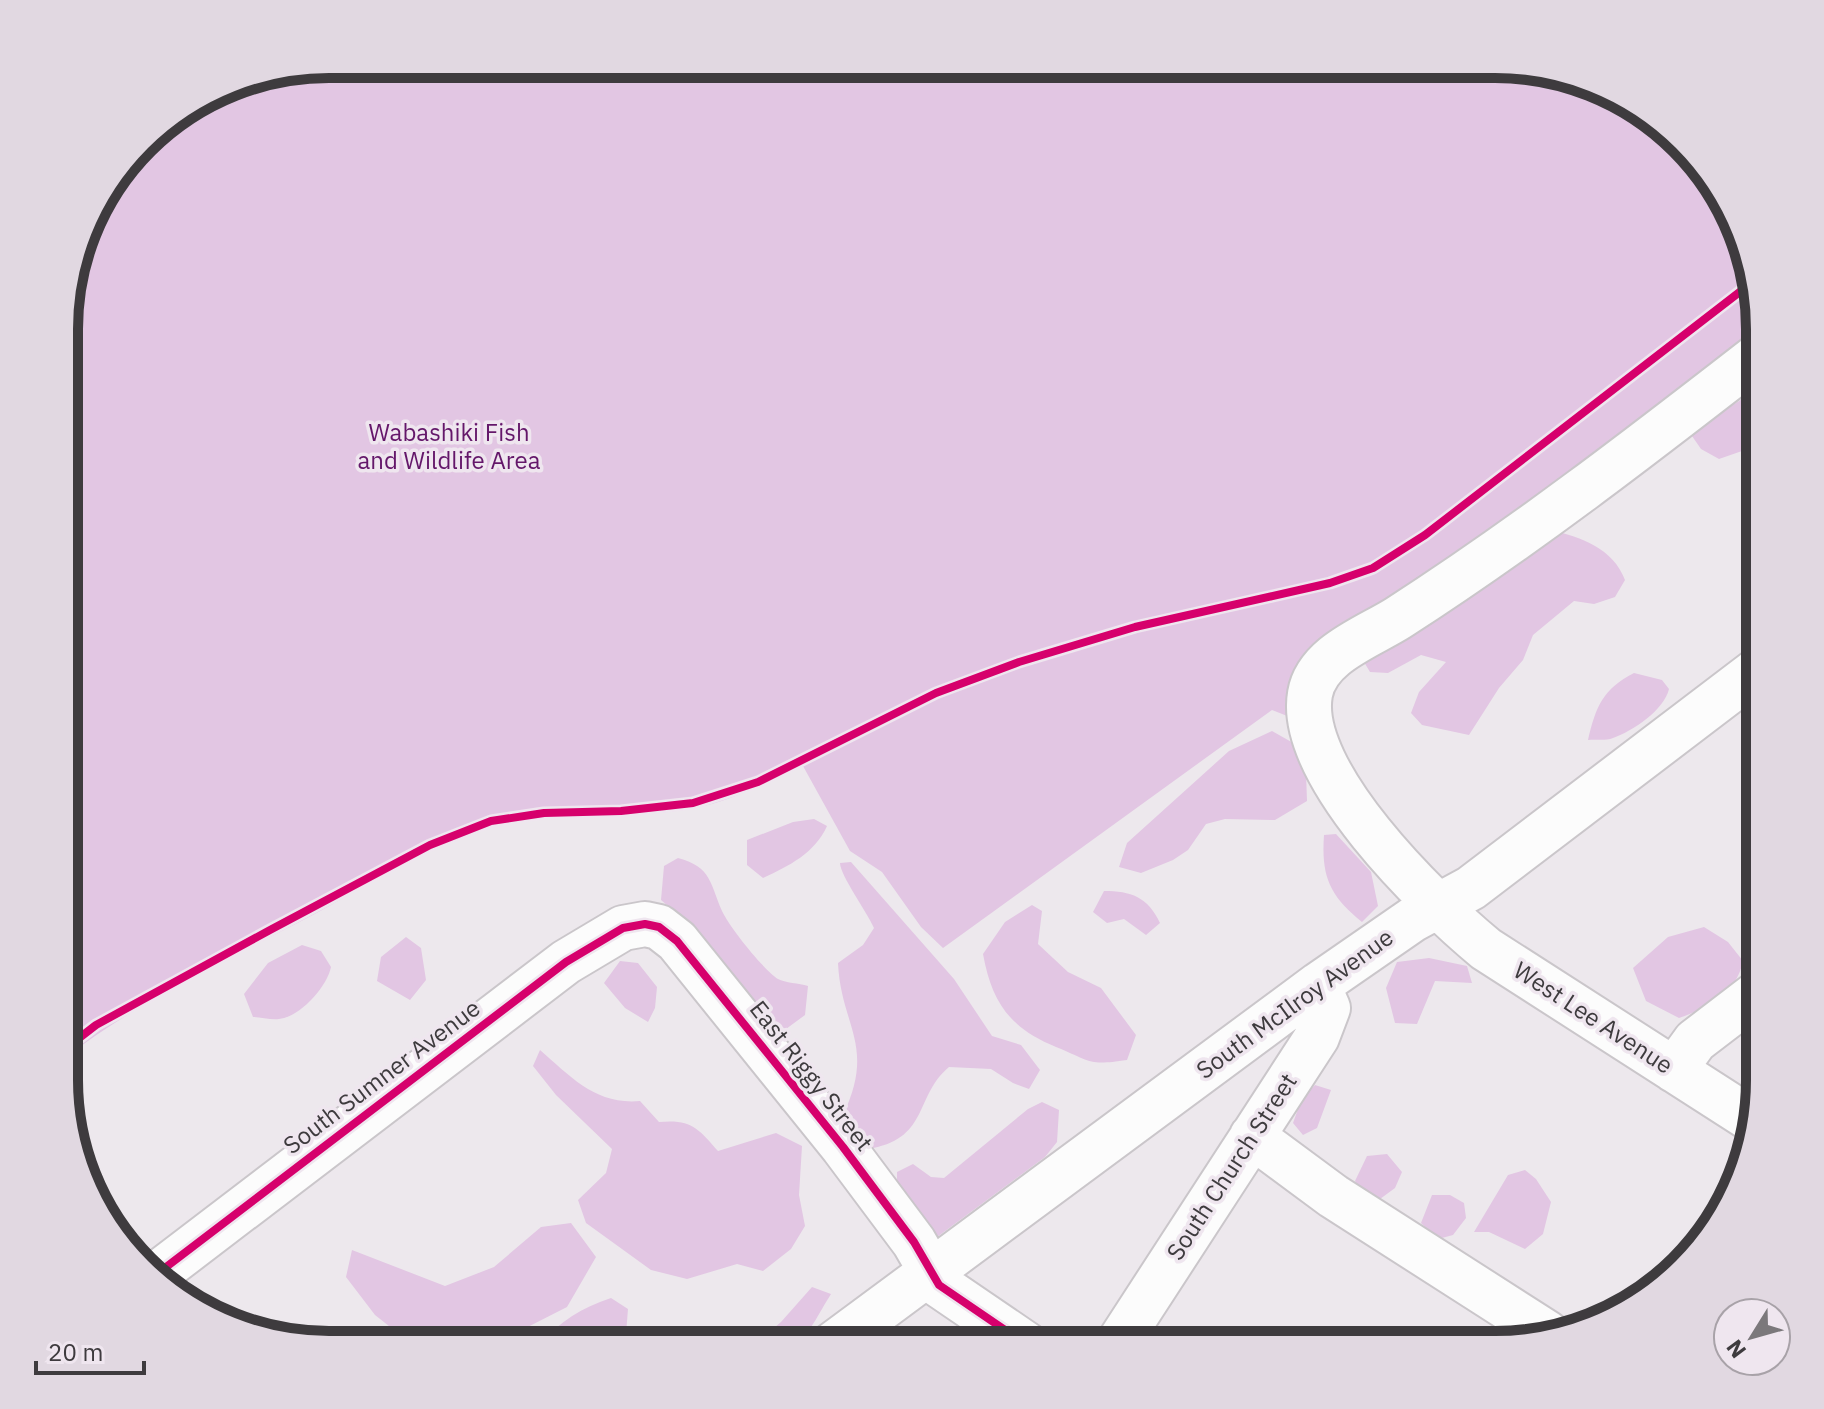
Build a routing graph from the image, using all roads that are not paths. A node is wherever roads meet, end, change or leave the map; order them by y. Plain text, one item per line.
1 (1746, 364) edge
2 (1746, 679) edge
3 (1438, 906) junction
4 (645, 924) joint
5 (1318, 985) junction
6 (1745, 1003) edge
7 (1674, 1070) junction
8 (1744, 1114) edge
9 (1252, 1136) junction
10 (163, 1269) edge
11 (929, 1271) junction
12 (1537, 1327) edge
13 (851, 1330) edge
14 (1005, 1331) edge
15 (1126, 1331) edge

1 - 3 street, West Lee Avenue
2 - 3 street, South McIlroy Avenue
3 - 5 street, South McIlroy Avenue
3 - 7 street, West Lee Avenue
4 - 10 street, South Sumner Avenue
4 - 11 street, East Riggy Street
5 - 9 street, South Church Street
5 - 11 street, South McIlroy Avenue
6 - 7 street
7 - 8 street, West Lee Avenue
9 - 12 street
9 - 15 street, South Church Street
11 - 13 street, South McIlroy Avenue
11 - 14 street, East Riggy Street

